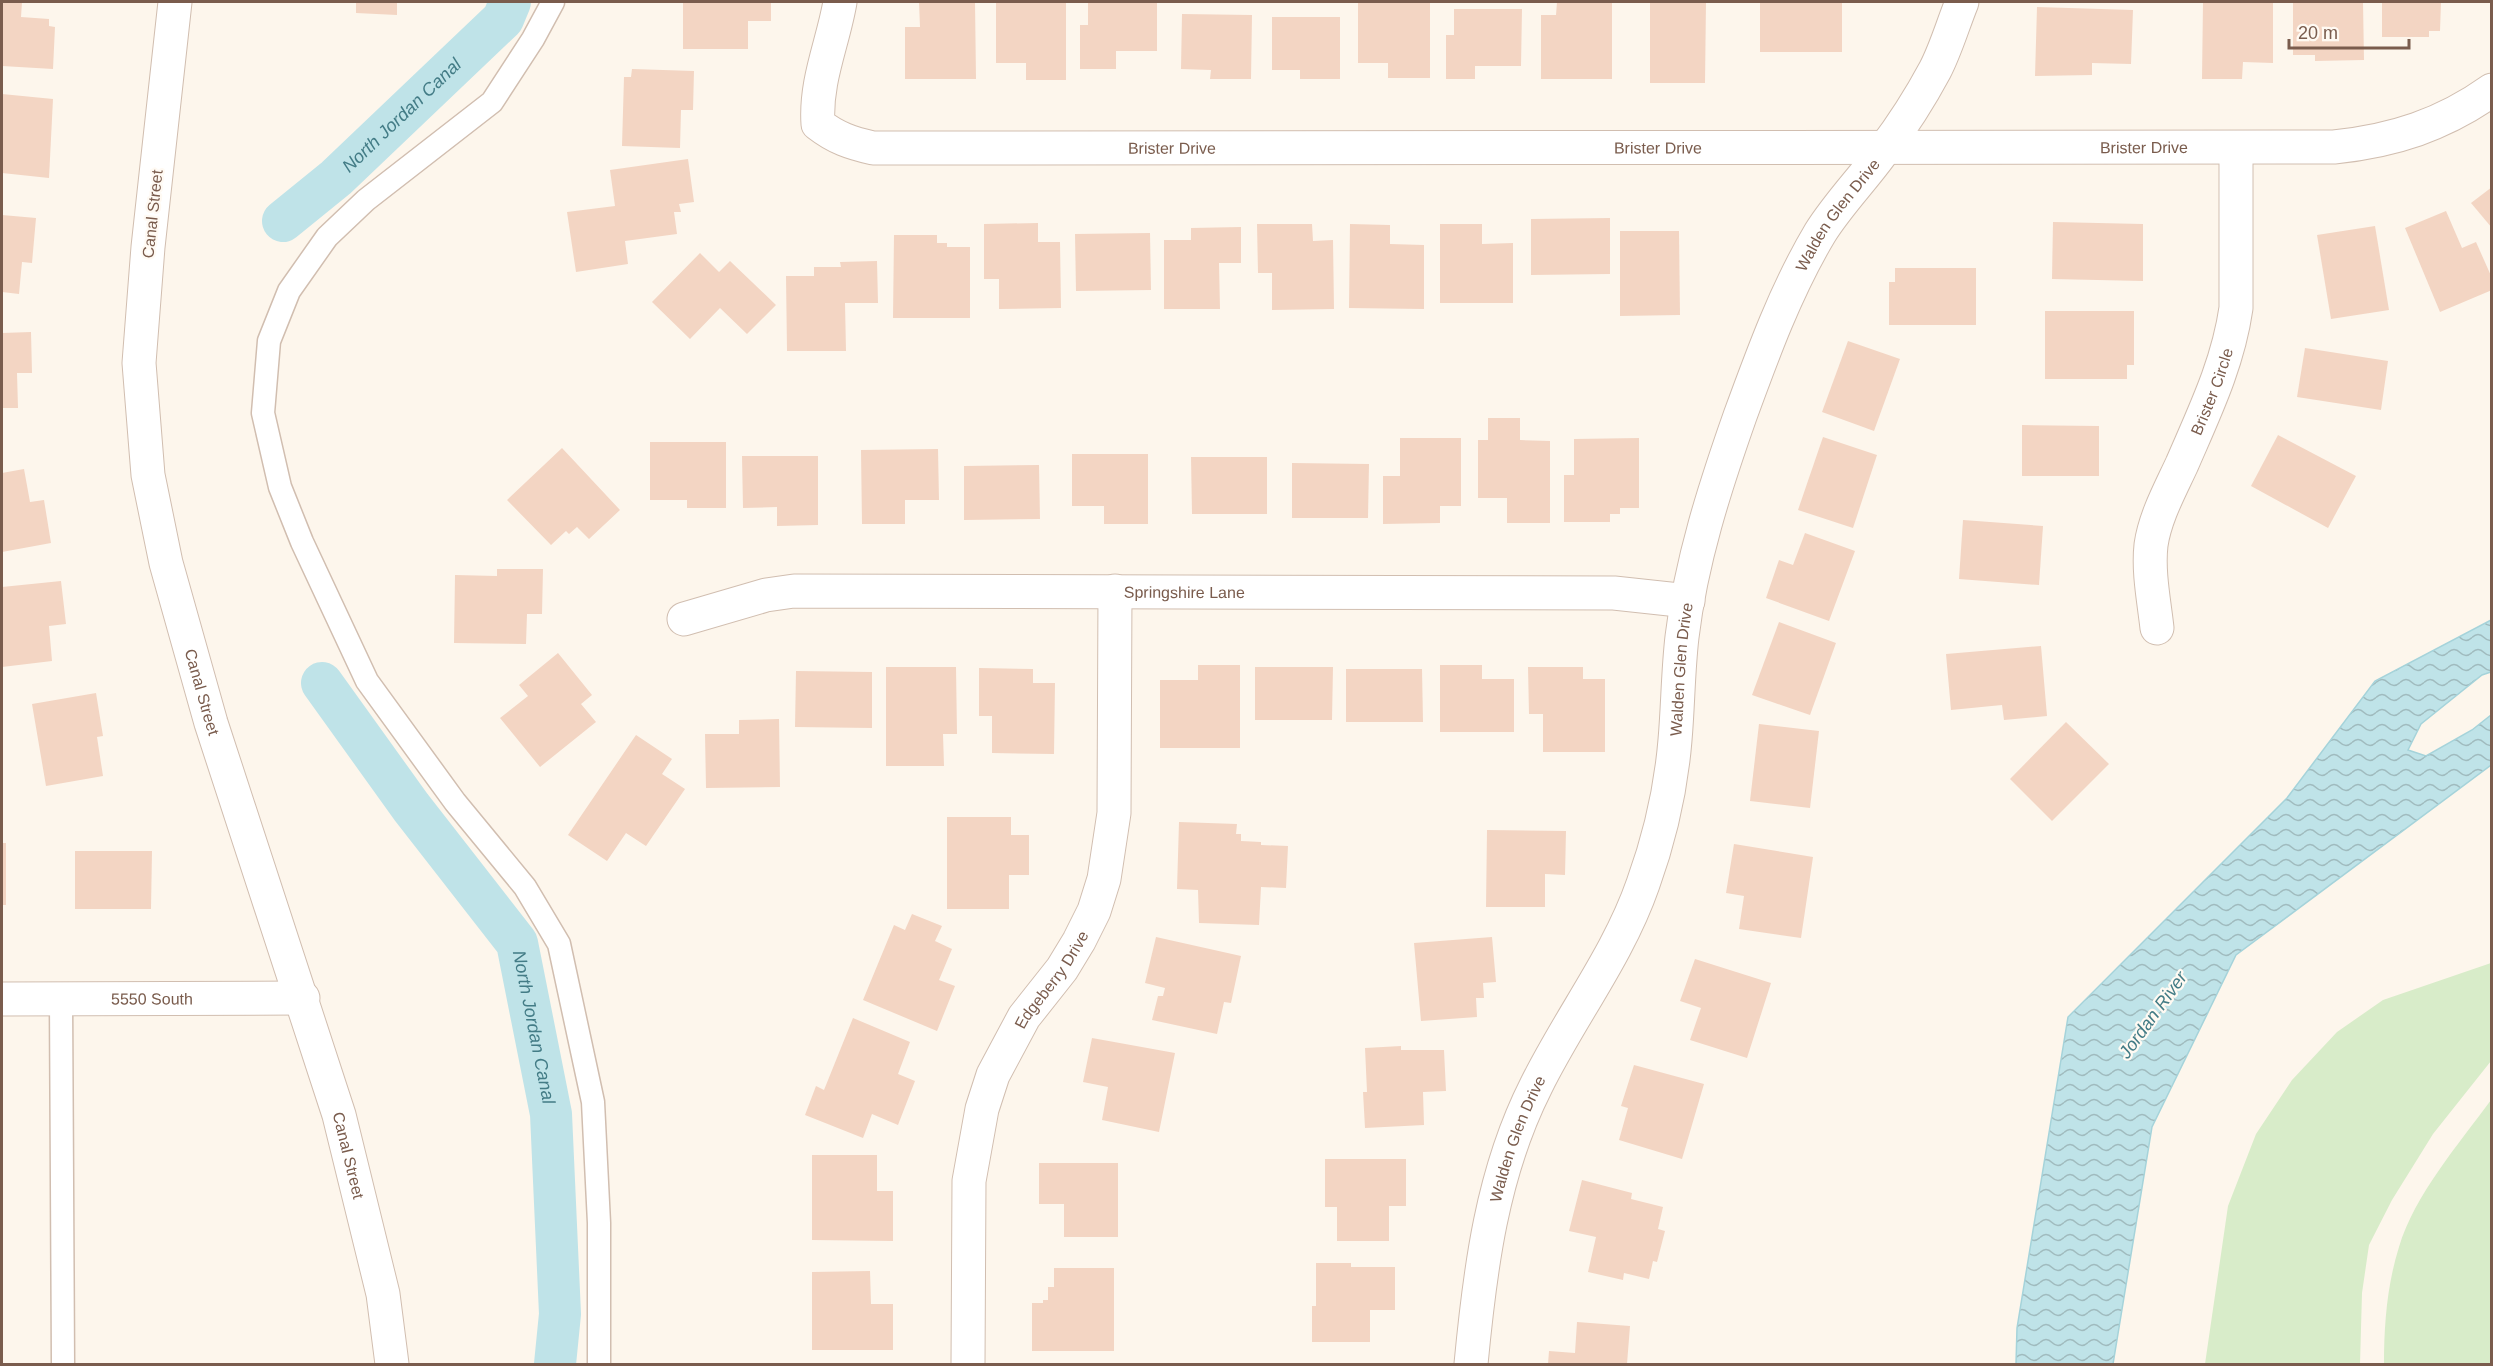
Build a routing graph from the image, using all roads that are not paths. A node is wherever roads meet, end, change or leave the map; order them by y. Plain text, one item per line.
1 (175, 2) edge
2 (553, 2) edge
3 (840, 2) edge
4 (1962, 2) edge
5 (2492, 90) edge
6 (1885, 148) junction
7 (2236, 148) junction
8 (1115, 591) junction
9 (1688, 601) junction
10 (684, 619) dead end
11 (2157, 628) dead end
12 (303, 998) junction
13 (2, 999) edge
14 (61, 999) junction
15 (63, 1365) edge
16 (392, 1365) edge
17 (599, 1365) edge
18 (968, 1365) edge
19 (1471, 1365) edge

1 - 12 street, Canal Street
2 - 17 lane
3 - 6 street, Brister Drive
4 - 6 street, Walden Glen Drive
5 - 7 street, Brister Drive
6 - 7 street, Brister Drive
6 - 9 street, Walden Glen Drive
7 - 11 street, Brister Circle
8 - 9 street, Springshire Lane
8 - 10 street, Springshire Lane
8 - 18 street, Edgeberry Drive
9 - 19 street, Walden Glen Drive
12 - 14 street, 5550 South
12 - 16 street, Canal Street
13 - 14 street, 5550 South
14 - 15 lane

